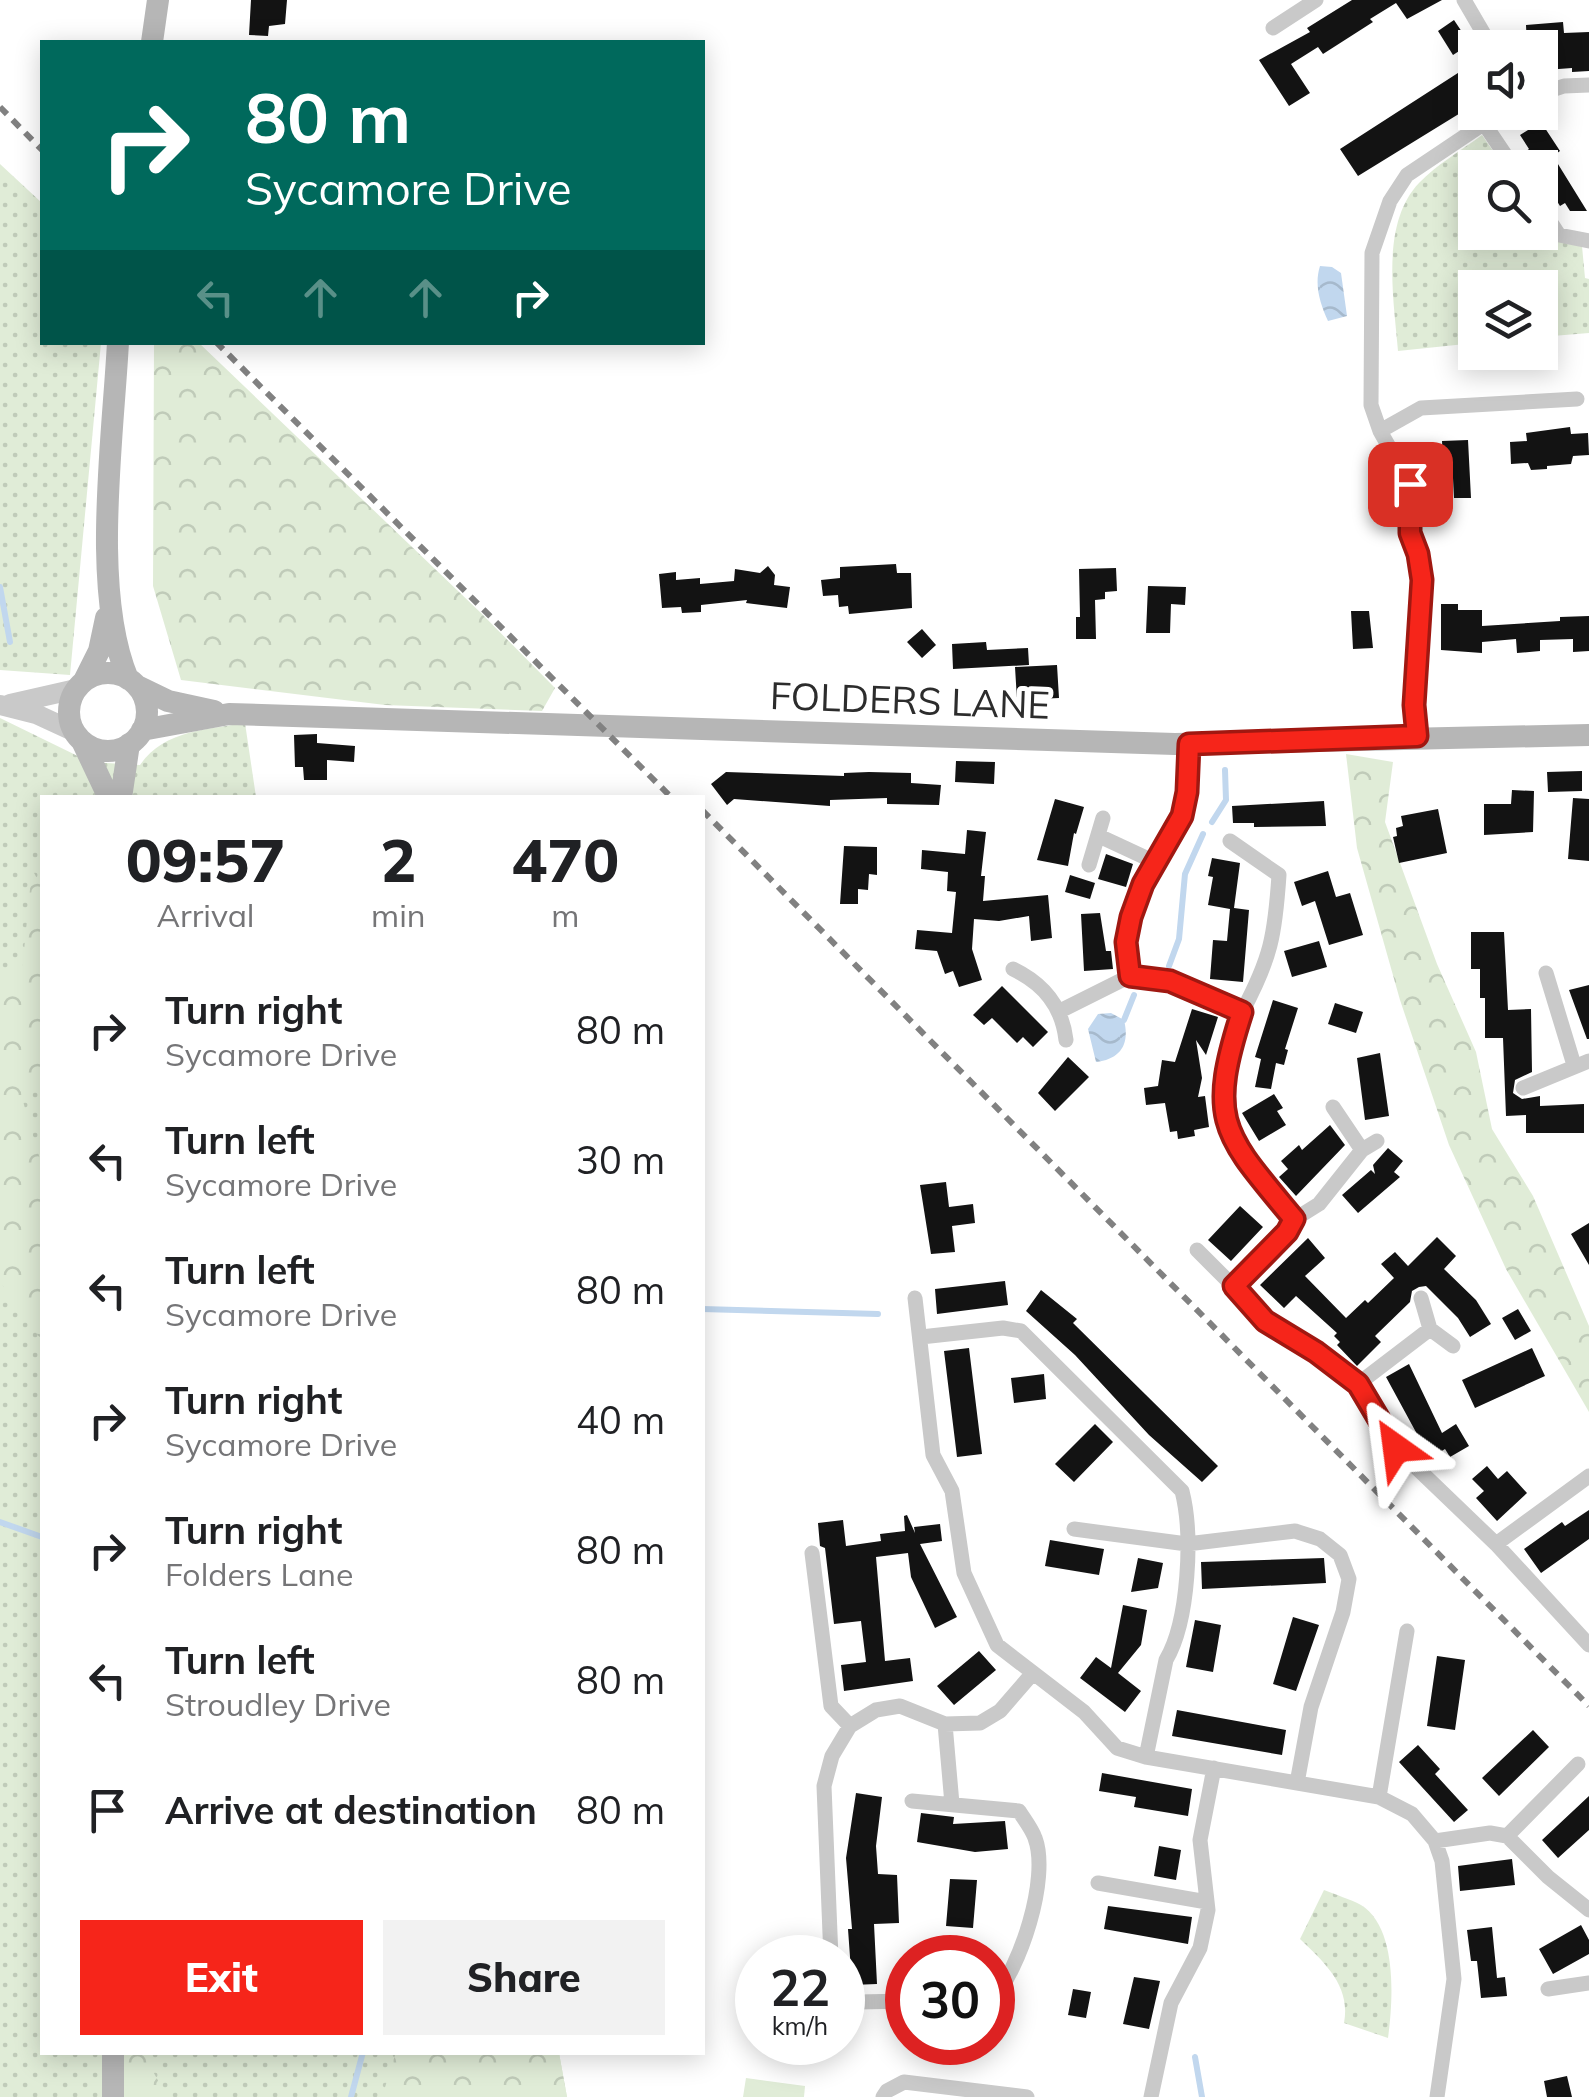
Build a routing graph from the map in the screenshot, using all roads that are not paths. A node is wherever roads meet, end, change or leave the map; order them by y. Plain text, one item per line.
1 (158, 0) edge
2 (1316, 0) edge
3 (1464, 0) edge
4 (1292, 6) edge
5 (1272, 28) dead end
6 (1482, 30) edge
7 (152, 40) edge
8 (1589, 85) edge
9 (1558, 88) edge
10 (1472, 130) edge
11 (1558, 233) edge
12 (1589, 242) edge
13 (118, 345) edge
14 (1577, 399) dead end
15 (1380, 431) junction
16 (109, 605) junction
17 (132, 682) junction
18 (80, 685) junction
19 (2, 706) edge
20 (228, 714) junction
21 (1589, 735) edge
22 (78, 736) junction
23 (1417, 736) junction
24 (136, 737) junction
25 (1189, 744) junction
26 (107, 795) edge
27 (122, 795) edge
28 (1103, 818) dead end
29 (1099, 836) junction
30 (1230, 841) dead end
31 (1156, 862) junction
32 (1090, 866) dead end
33 (1013, 969) dead end
34 (1546, 973) dead end
35 (1130, 976) junction
36 (1060, 1011) junction
37 (1242, 1012) junction
38 (1066, 1040) dead end
39 (1582, 1063) edge
40 (1523, 1088) dead end
41 (1334, 1108) dead end
42 (1377, 1141) dead end
43 (1362, 1150) junction
44 (1294, 1219) junction
45 (1197, 1250) dead end
46 (1234, 1286) junction
47 (915, 1298) dead end
48 (1421, 1298) dead end
49 (1430, 1329) junction
50 (920, 1337) junction
51 (1453, 1346) dead end
52 (1358, 1384) junction
53 (1589, 1476) edge
54 (1074, 1529) dead end
55 (1186, 1544) junction
56 (1496, 1544) junction
57 (812, 1554) dead end
58 (1406, 1631) dead end
59 (1589, 1645) edge
60 (1032, 1674) junction
61 (945, 1724) junction
62 (850, 1726) junction
63 (1146, 1757) junction
64 (1578, 1764) dead end
65 (1214, 1768) junction
66 (1296, 1783) junction
67 (1379, 1797) junction
68 (912, 1800) dead end
69 (952, 1804) junction
70 (1507, 1836) junction
71 (1434, 1841) junction
72 (1098, 1884) dead end
73 (1207, 1902) junction
74 (1589, 1910) edge
75 (829, 1935) edge
76 (1015, 1958) edge
77 (1589, 1983) edge
78 (1548, 1989) dead end
79 (113, 2055) edge
80 (113, 2097) edge
81 (883, 2097) edge
82 (1028, 2097) edge
83 (1151, 2097) edge
84 (1436, 2097) edge

1 - 7 main road
2 - 4 street
3 - 6 street
4 - 5 street
8 - 9 street
10 - 15 street
11 - 12 street
13 - 16 main road
14 - 15 street
15 - 23 street
16 - 17 main road
16 - 18 main road
17 - 18 main road
17 - 20 main road, FOLDERS LANE
17 - 24 main road
18 - 19 street
18 - 22 main road
19 - 22 street
20 - 24 main road, FOLDERS LANE
20 - 25 main road, FOLDERS LANE
21 - 23 main road, FOLDERS LANE
22 - 24 main road
22 - 26 main road
23 - 25 main road, FOLDERS LANE
24 - 27 main road
25 - 31 street
28 - 29 street
29 - 31 street
29 - 32 street
30 - 37 street
31 - 35 street
33 - 36 street
34 - 39 street
35 - 36 street
35 - 37 street
36 - 38 street
37 - 44 street
39 - 40 street
41 - 43 street
42 - 43 street
43 - 44 street
44 - 46 street
45 - 46 street
46 - 52 street
47 - 50 street
48 - 49 street
49 - 51 street
49 - 52 street
50 - 55 street
50 - 60 street
52 - 56 street
53 - 56 street
54 - 55 street
55 - 63 street
55 - 66 street
56 - 59 street
57 - 62 street
58 - 67 street
60 - 61 street
60 - 63 street
61 - 62 street
61 - 69 street
62 - 75 street
63 - 65 street
64 - 70 street
65 - 66 street
65 - 73 street
66 - 67 street
67 - 71 street
68 - 69 street
69 - 76 street
70 - 71 street
70 - 74 street
71 - 84 street
72 - 73 street
73 - 83 street
77 - 78 street
79 - 80 main road
81 - 82 street

